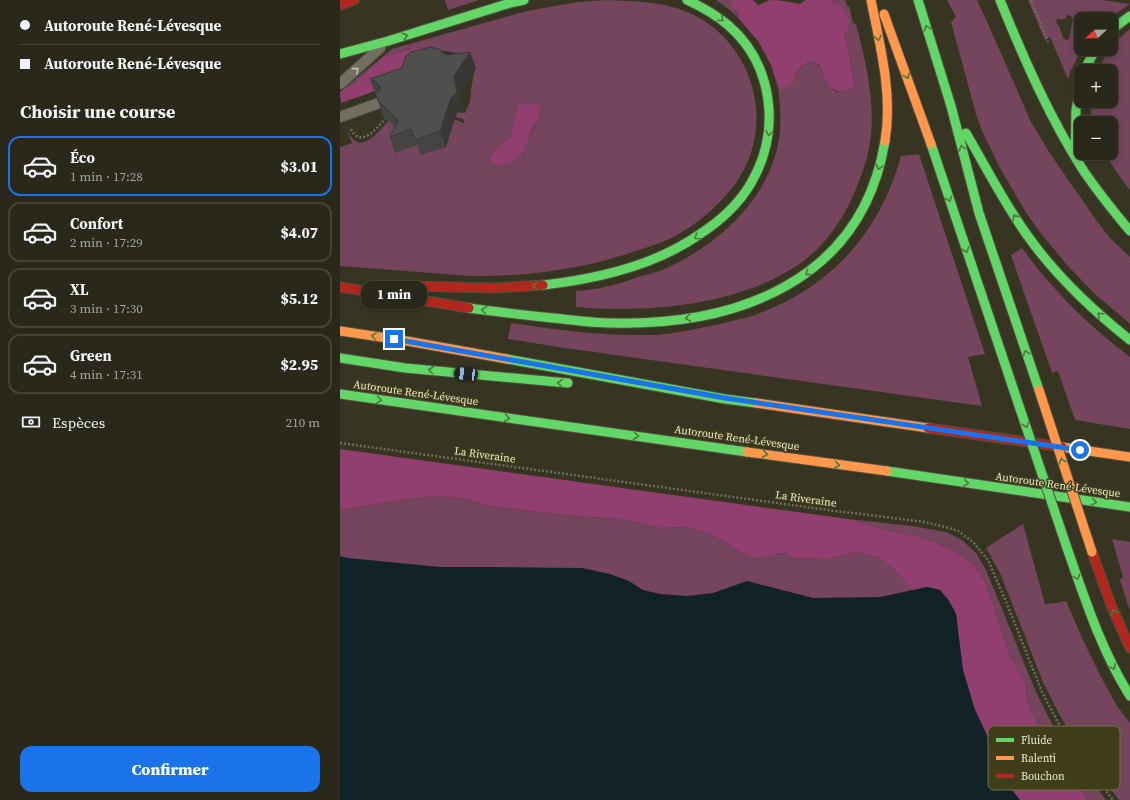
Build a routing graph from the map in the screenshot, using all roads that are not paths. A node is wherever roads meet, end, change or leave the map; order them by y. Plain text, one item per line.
1 (354, 0) edge
2 (524, 0) edge
3 (687, 0) edge
4 (871, 0) edge
5 (879, 0) edge
6 (918, 0) edge
7 (1000, 0) edge
8 (340, 5) edge
9 (1130, 16) edge
10 (1118, 24) edge
11 (388, 41) junction
12 (340, 54) edge
13 (340, 84) edge
14 (379, 103) edge
15 (951, 106) junction
16 (340, 117) edge
17 (1074, 155) edge
18 (1077, 160) edge
19 (1130, 231) edge
20 (340, 284) edge
21 (340, 287) edge
22 (340, 331) edge
23 (1130, 340) edge
24 (340, 358) edge
25 (576, 384) dead end
26 (616, 388) dead end
27 (340, 394) edge
28 (725, 398) junction
29 (1130, 457) edge
30 (1130, 508) edge
31 (1130, 648) edge
32 (1130, 696) edge

1 - 8 main road
11 -> 2 main road
3 -> 20 main road
4 -> 21 main road
5 -> 32 main road, bridge
15 -> 6 main road
7 - 17 main road
9 - 10 main road
11 - 12 main road
13 -> 11 lane
14 - 16 lane
23 -> 15 main road
31 -> 15 main road, bridge
18 - 19 main road
28 -> 22 main road
25 -> 24 main road
26 - 28 main road
27 -> 30 main road, Autoroute René-Lévesque
28 - 29 main road

